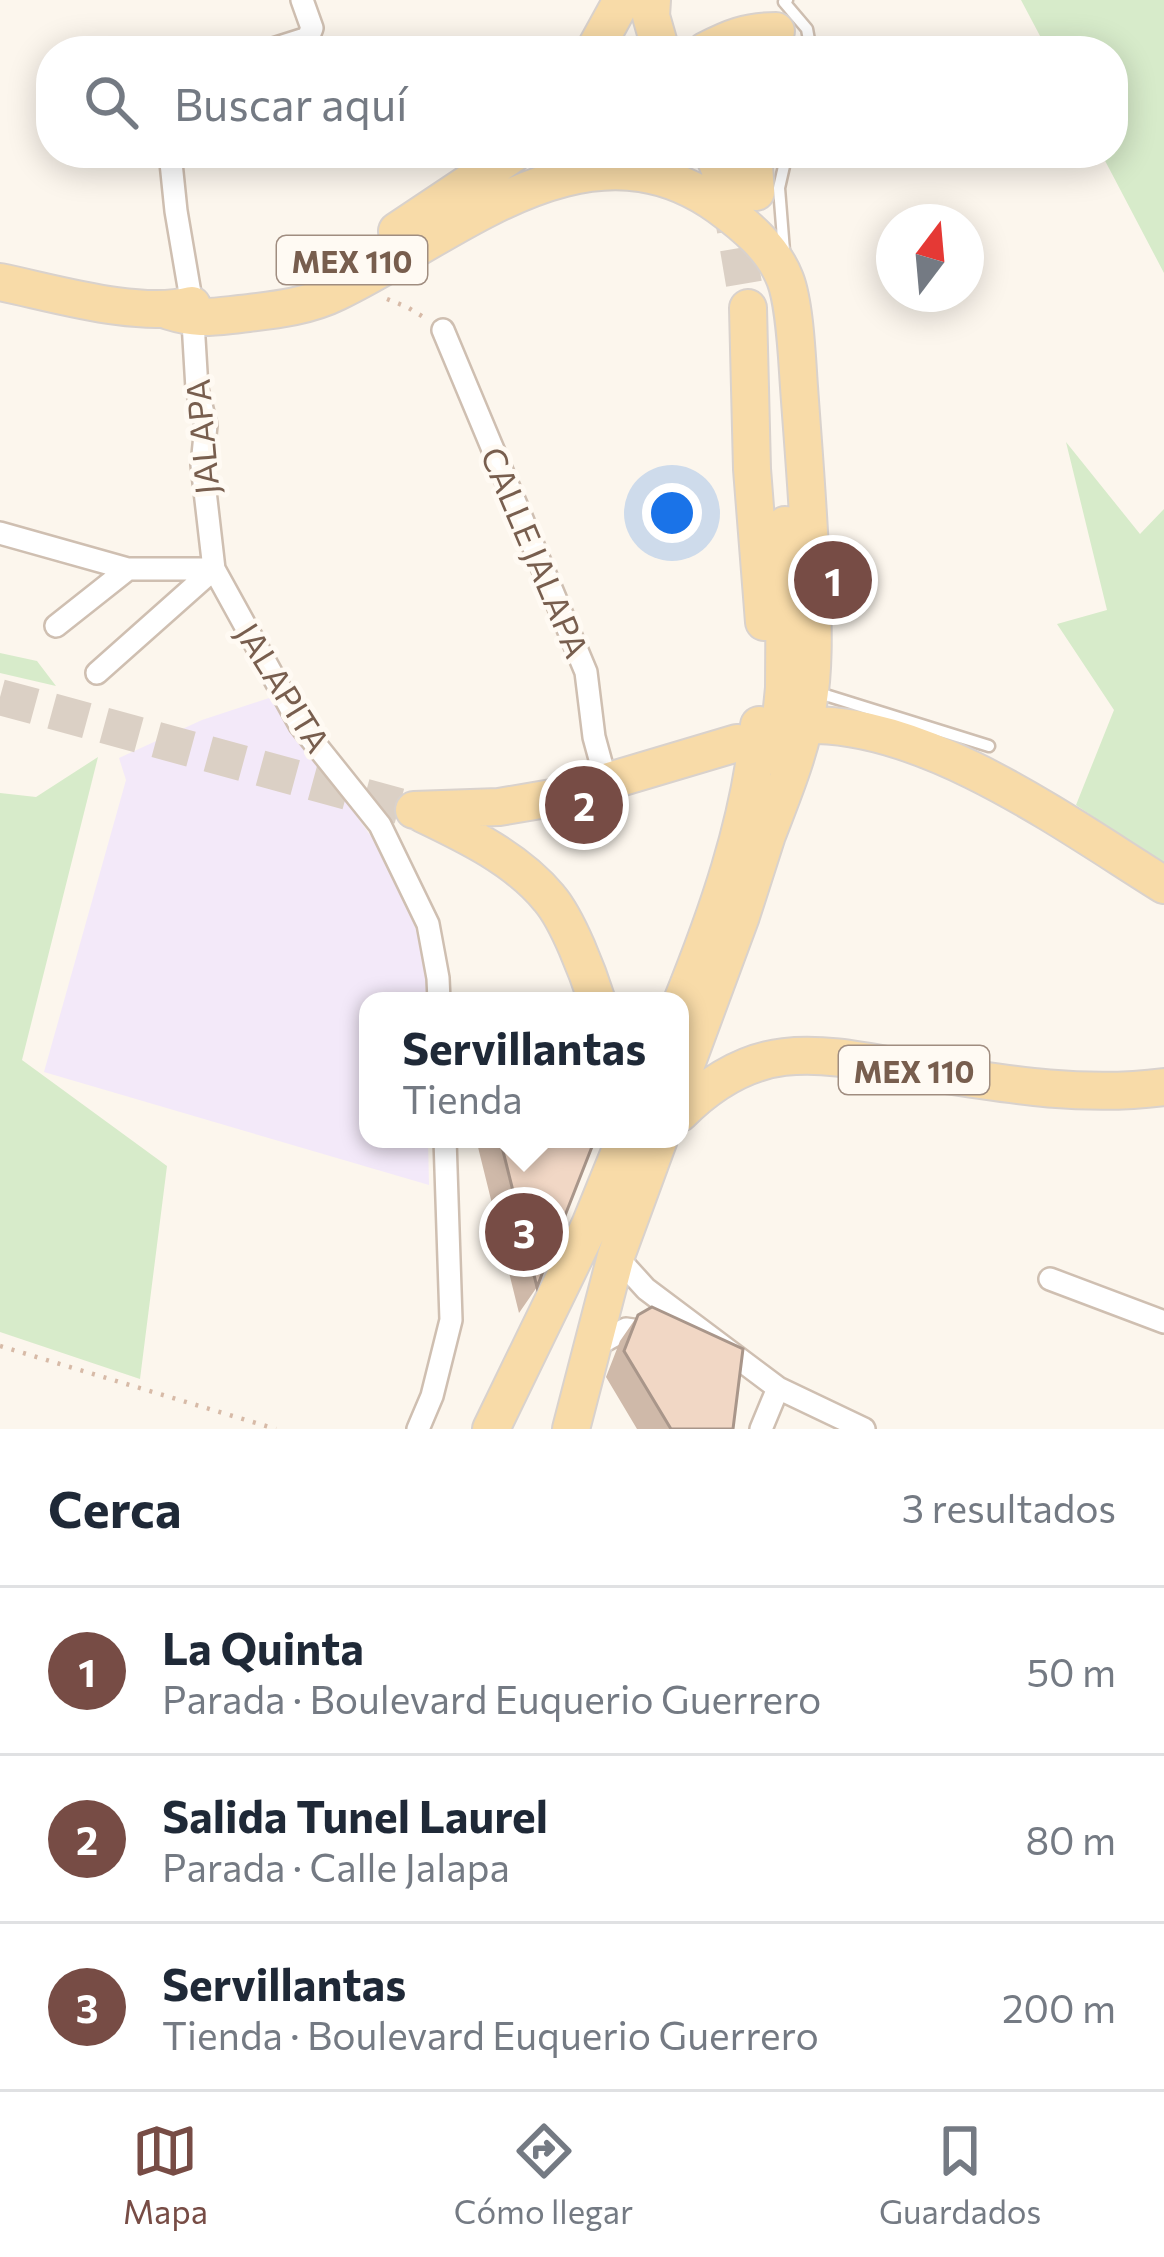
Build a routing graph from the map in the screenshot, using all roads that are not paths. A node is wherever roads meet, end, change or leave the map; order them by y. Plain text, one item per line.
1 (302, 0) edge
2 (622, 0) edge
3 (652, 0) edge
4 (781, 17) edge
5 (309, 36) edge
6 (602, 36) edge
7 (657, 36) edge
8 (732, 36) edge
9 (808, 36) edge
10 (172, 168) edge
11 (492, 168) edge
12 (724, 168) edge
13 (749, 168) edge
14 (784, 168) edge
15 (0, 282) edge
16 (768, 297) junction
17 (185, 311) junction
18 (442, 330) road end
19 (0, 533) edge
20 (128, 568) junction
21 (214, 569) junction
22 (56, 626) dead end
23 (97, 673) dead end
24 (814, 707) junction
25 (737, 742) dead end
26 (989, 746) dead end
27 (606, 781) junction
28 (767, 835) junction
29 (1164, 885) edge
30 (439, 992) edge
31 (593, 992) edge
32 (686, 992) edge
33 (689, 1057) edge
34 (1164, 1087) edge
35 (689, 1104) edge
36 (446, 1148) edge
37 (603, 1148) edge
38 (622, 1148) edge
39 (658, 1148) edge
40 (590, 1225) junction
41 (616, 1256) junction
42 (1050, 1279) dead end
43 (1164, 1322) edge
44 (591, 1348) junction
45 (725, 1348) junction
46 (778, 1388) junction
47 (418, 1429) edge
48 (491, 1429) edge
49 (571, 1429) edge
50 (760, 1429) edge
51 (864, 1429) edge

1 - 5 street
2 - 6 main road
3 - 7 main road
4 - 8 main road
4 - 9 lane
10 - 17 street, JALAPA
11 - 17 main road, MEX 110
12 - 13 main road
14 - 16 lane
15 - 17 main road, MEX 110
16 - 17 main road
16 - 24 main road
16 - 28 main road
16 - 32 main road
17 - 21 street, JALAPA
18 - 27 street, CALLE JALAPA
19 - 20 street
20 - 21 street
20 - 22 street
21 - 23 street
21 - 30 street, JALAPITA
24 - 26 lane
24 - 28 main road
24 - 29 main road
25 - 27 main road
27 - 31 main road
28 - 33 main road
34 - 35 main road, MEX 110
36 - 47 street
37 - 40 main road
38 - 40 main road
39 - 41 main road
40 - 48 main road
41 - 44 main road
41 - 45 street
42 - 43 street
44 - 45 street
44 - 49 main road
45 - 46 street
46 - 50 street
46 - 51 street

